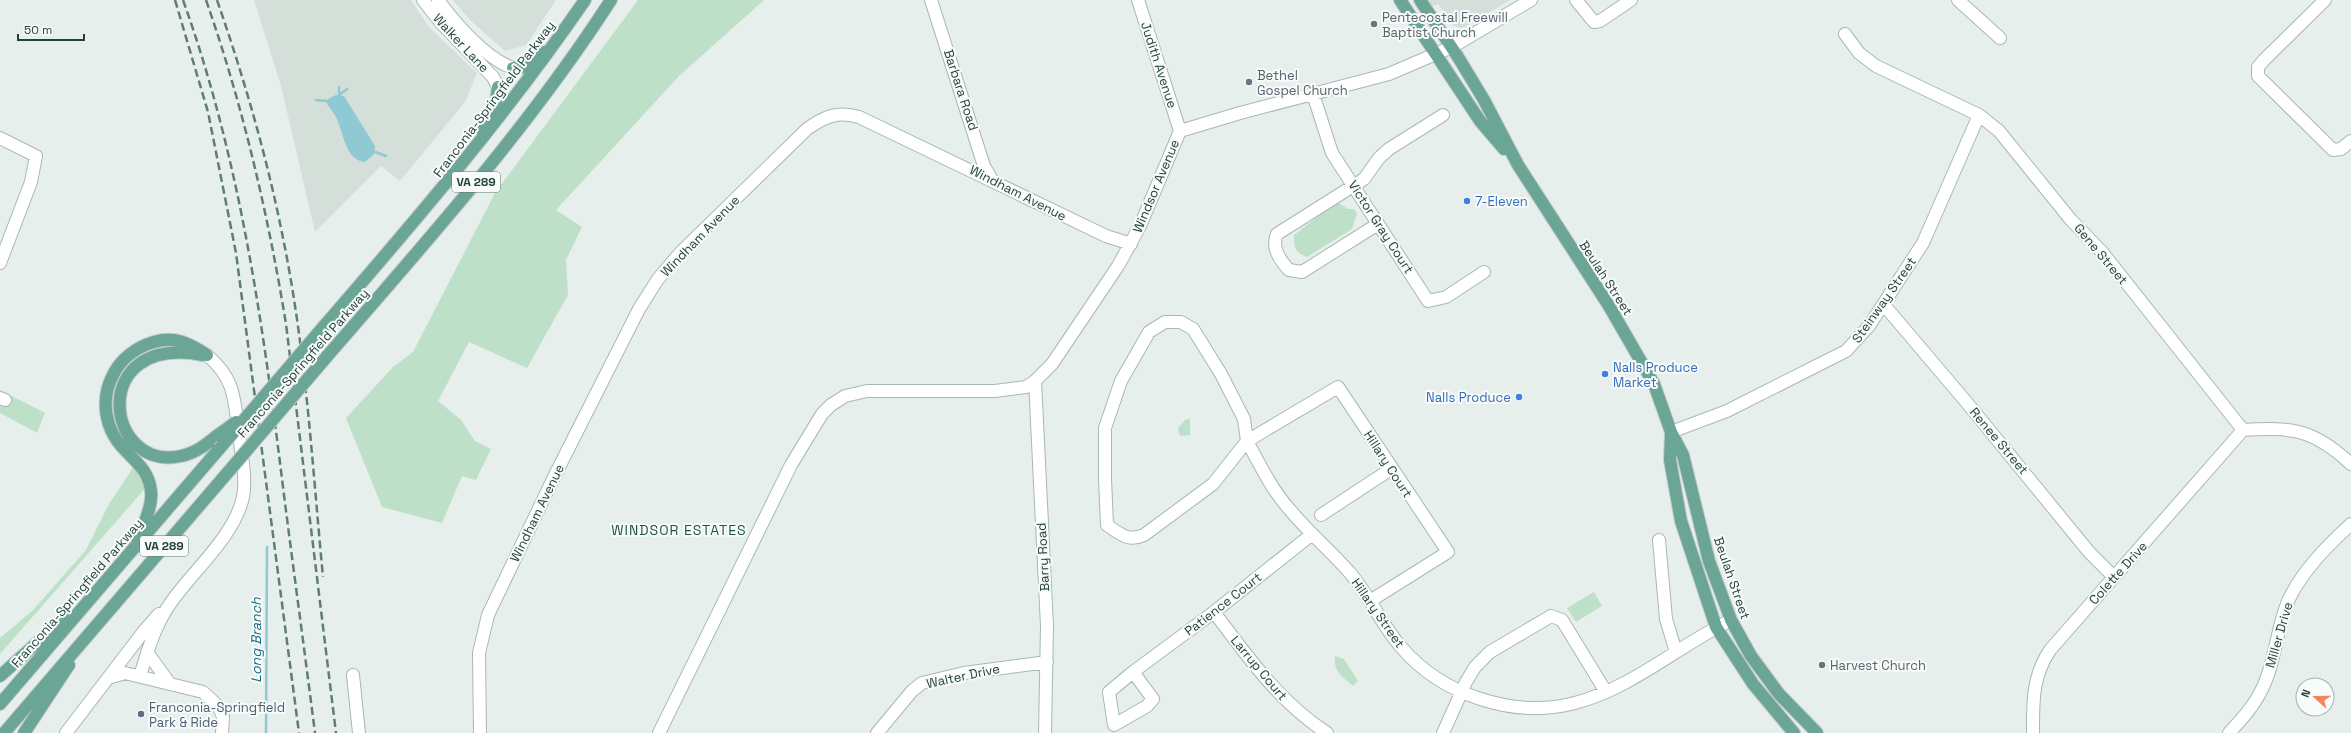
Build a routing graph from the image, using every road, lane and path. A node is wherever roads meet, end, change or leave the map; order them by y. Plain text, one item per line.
1 (423, 0) edge
2 (438, 0) edge
3 (585, 0) edge
4 (611, 0) edge
5 (931, 0) edge
6 (1138, 0) edge
7 (1400, 0) edge
8 (1420, 0) edge
9 (1530, 0) edge
10 (1576, 0) edge
11 (1631, 0) edge
12 (1958, 0) edge
13 (2325, 0) edge
14 (1844, 34) dead end
15 (2000, 38) dead end
16 (555, 44) junction
17 (1452, 46) junction
18 (1436, 54) junction
19 (513, 68) joint
20 (498, 87) joint
21 (1313, 94) junction
22 (1443, 115) dead end
23 (1979, 115) junction
24 (1180, 131) junction
25 (0, 138) edge
26 (2351, 141) edge
27 (478, 146) junction
28 (1518, 165) junction
29 (992, 180) junction
30 (1354, 185) junction
31 (1378, 224) junction
32 (1131, 244) junction
33 (0, 263) edge
34 (1484, 272) dead end
35 (1884, 305) junction
36 (207, 355) junction
37 (1035, 382) junction
38 (254, 408) junction
39 (2243, 430) junction
40 (1671, 432) junction
41 (1247, 441) junction
42 (2351, 464) edge
43 (1391, 469) junction
44 (1321, 515) dead end
45 (2351, 524) edge
46 (1312, 534) junction
47 (1658, 540) dead end
48 (136, 546) junction
49 (109, 577) junction
50 (2114, 577) junction
51 (1370, 601) junction
52 (171, 602) junction
53 (1214, 612) junction
54 (1730, 620) junction
55 (1716, 627) junction
56 (85, 638) junction
57 (147, 652) junction
58 (1676, 652) junction
59 (1047, 662) junction
60 (1132, 672) dead end
61 (353, 675) dead end
62 (0, 676) edge
63 (140, 676) junction
64 (108, 678) junction
65 (170, 684) junction
66 (1461, 692) junction
67 (1606, 692) junction
68 (0, 704) edge
69 (4, 733) edge
70 (24, 733) edge
71 (66, 733) edge
72 (222, 733) edge
73 (359, 733) edge
74 (480, 733) edge
75 (659, 733) edge
76 (877, 733) edge
77 (1045, 733) edge
78 (1327, 733) edge
79 (1443, 733) edge
80 (1794, 733) edge
81 (1817, 733) edge
82 (2033, 733) edge
83 (2229, 733) edge

1 - 20 street, Walker Lane
2 - 19 street, Walker Lane
3 - 16 main road, Franconia-Springfield Parkway / VA 289
4 - 56 main road, Franconia-Springfield Parkway / VA 289, bridge
5 - 29 street, Barbara Road
6 - 24 street, Judith Avenue
7 - 18 main road, Beulah Street
8 - 17 main road, Beulah Street
9 - 17 street, Windsor Avenue
10 - 11 street
12 - 15 street
13 - 26 street
14 - 23 street, Gene Street
16 - 19 main road
16 - 27 main road, Franconia-Springfield Parkway / VA 289
17 - 18 street, Windsor Avenue
17 - 28 main road, Beulah Street
18 - 21 street, Windsor Avenue
18 - 28 main road, Beulah Street
20 - 27 main road
21 - 24 street, Windsor Avenue
21 - 30 street, Victor Gray Court
22 - 30 street
23 - 35 street, Steinway Street
23 - 39 street, Gene Street
24 - 32 street, Windsor Avenue
25 - 33 street
27 - 38 main road, Franconia-Springfield Parkway / VA 289, bridge
28 - 40 main road, Beulah Street
29 - 32 street, Windham Avenue
29 - 74 street, Windham Avenue
30 - 31 street, Victor Gray Court
30 - 31 street
31 - 34 street, Victor Gray Court
32 - 37 street, Windsor Avenue
35 - 40 street, Steinway Street
35 - 50 street, Renee Street
36 - 38 main road, bridge
36 - 48 main road
36 - 52 street
37 - 59 street, Barry Road
37 - 75 street
38 - 48 main road, Franconia-Springfield Parkway / VA 289, bridge
39 - 42 street
39 - 50 street, Colette Drive
40 - 54 main road, Beulah Street
40 - 55 main road, Beulah Street
41 - 41 street
41 - 43 street, Hillary Court
41 - 46 street, Hillary Street
43 - 44 street
43 - 51 street, Hillary Court
45 - 83 street, Miller Drive
46 - 51 street, Hillary Street
46 - 53 street, Patience Court
47 - 58 street
48 - 49 main road, Franconia-Springfield Parkway / VA 289
49 - 62 main road
49 - 68 main road, Franconia-Springfield Parkway / VA 289
50 - 82 street, Colette Drive
51 - 66 street, Hillary Street
52 - 57 street
52 - 64 street
53 - 60 street, Patience Court
53 - 78 street, Larrup Court
54 - 55 street, Hillary Street
54 - 81 main road, Beulah Street
55 - 58 street, Hillary Street
55 - 80 main road, Beulah Street
56 - 69 main road, Franconia-Springfield Parkway / VA 289
56 - 70 main road
57 - 63 street
57 - 65 street
58 - 67 street, Hillary Street
59 - 76 street, Walter Drive
59 - 77 street, Barry Road
61 - 73 street
63 - 64 street
63 - 65 street
64 - 71 street
65 - 72 street
66 - 67 street, Hillary Street
66 - 67 street
66 - 79 street

